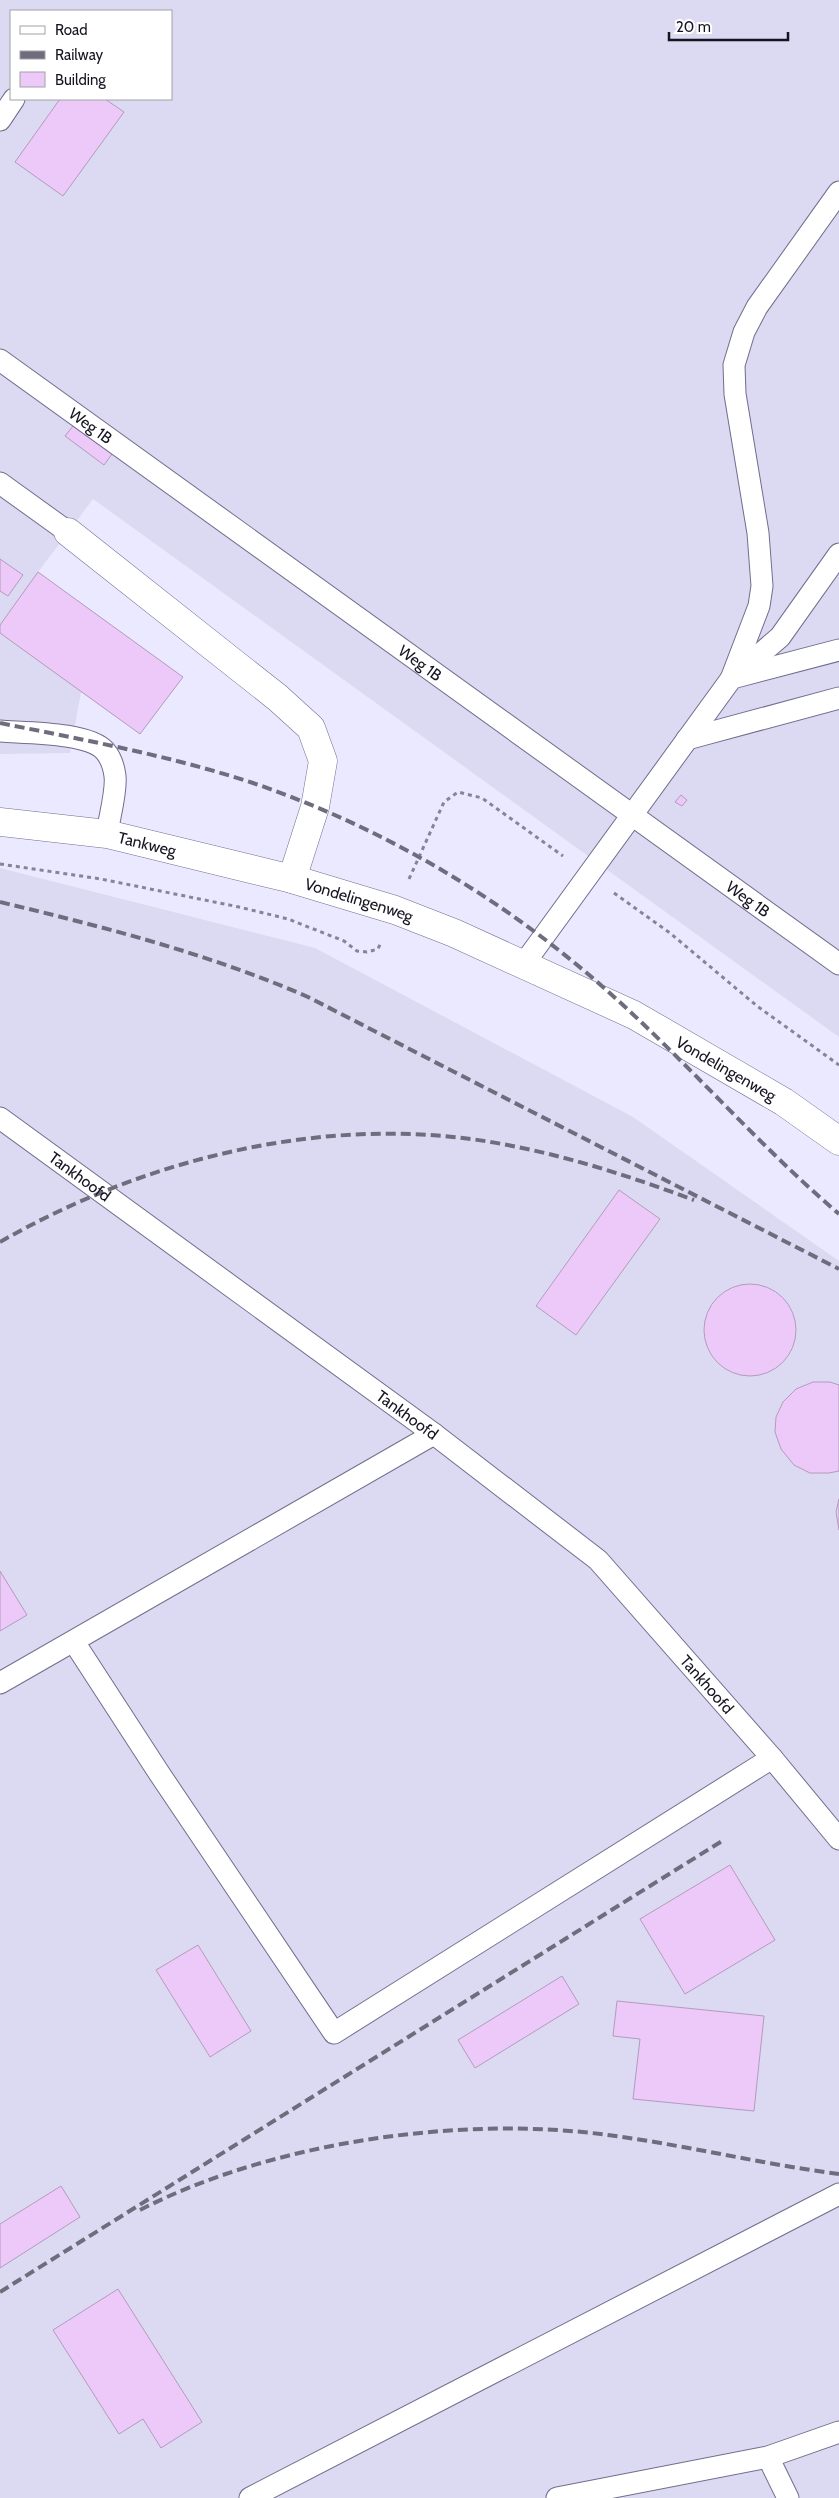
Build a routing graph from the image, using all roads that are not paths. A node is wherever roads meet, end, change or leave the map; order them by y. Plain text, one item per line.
1 (13, 100) edge
2 (0, 120) edge
3 (839, 192) edge
4 (0, 360) edge
5 (0, 483) edge
6 (68, 532) joint
7 (839, 554) edge
8 (839, 650) edge
9 (731, 679) junction
10 (839, 698) edge
11 (0, 731) edge
12 (687, 739) junction
13 (632, 815) junction
14 (0, 822) edge
15 (107, 834) junction
16 (292, 879) junction
17 (839, 964) edge
18 (523, 965) junction
19 (0, 1118) edge
20 (839, 1141) edge
21 (434, 1434) junction
22 (74, 1642) junction
23 (0, 1683) edge
24 (772, 1758) junction
25 (839, 1838) edge
26 (839, 2194) edge
27 (839, 2432) edge
28 (768, 2457) junction
29 (250, 2498) edge
30 (557, 2498) edge
31 (788, 2498) edge

1 - 2 lane
3 - 9 lane
4 - 13 lane, Weg 1B
5 - 6 lane
6 - 16 street, Vondelingenweg
7 - 9 lane
8 - 9 lane
9 - 12 lane
10 - 12 lane
11 - 15 lane
12 - 13 lane
13 - 17 lane, Weg 1B
13 - 18 lane
14 - 15 street, Tankweg
15 - 16 street, Tankweg
16 - 18 street, Vondelingenweg
18 - 20 street, Vondelingenweg
19 - 21 lane, Tankhoofd
21 - 22 lane
21 - 24 lane, Tankhoofd
22 - 23 lane
22 - 24 lane
24 - 25 lane, Tankhoofd
26 - 29 lane
27 - 28 lane
28 - 30 lane
28 - 31 lane

